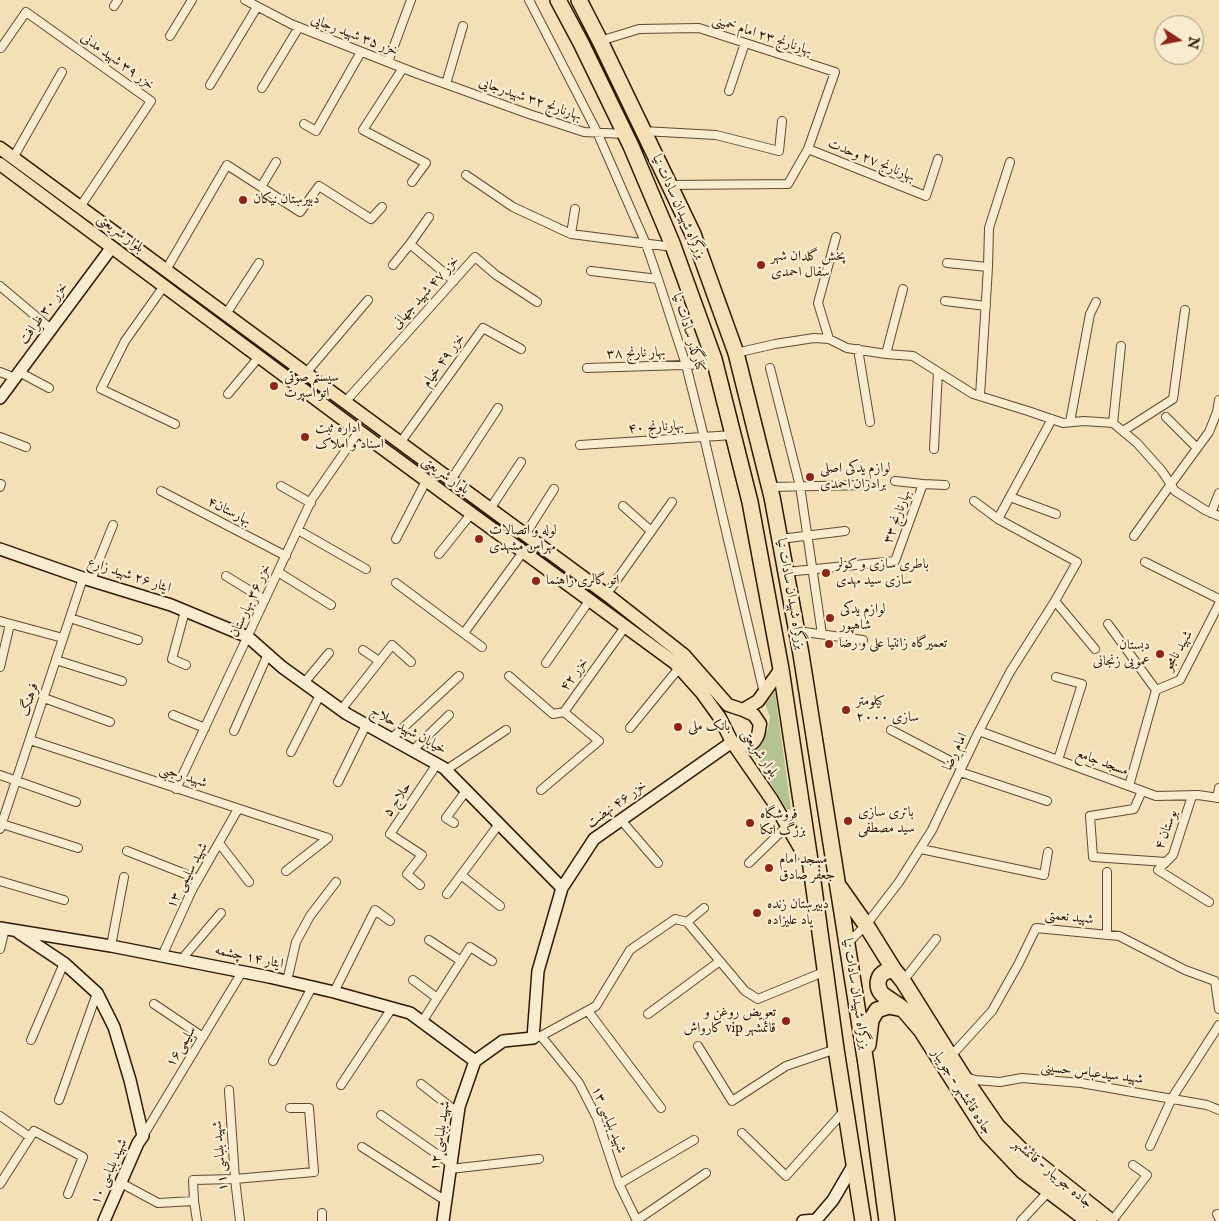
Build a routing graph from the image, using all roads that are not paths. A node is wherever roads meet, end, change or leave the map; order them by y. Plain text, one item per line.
1 (192, 0) edge
2 (245, 0) edge
3 (411, 0) edge
4 (529, 0) edge
5 (558, 0) edge
6 (579, 0) edge
7 (257, 7) junction
8 (464, 26) dead end
9 (299, 28) junction
10 (170, 36) dead end
11 (600, 41) junction
12 (745, 43) junction
13 (1, 48) dead end
14 (361, 52) junction
15 (388, 62) junction
16 (403, 68) junction
17 (62, 72) dead end
18 (446, 84) junction
19 (210, 85) dead end
20 (262, 88) dead end
21 (457, 88) joint
22 (729, 91) dead end
23 (782, 121) dead end
24 (304, 124) dead end
25 (644, 131) junction
26 (597, 132) junction
27 (625, 134) junction
28 (0, 148) edge
29 (808, 149) junction
30 (14, 158) junction
31 (938, 159) dead end
32 (276, 162) dead end
33 (1010, 162) dead end
34 (0, 164) edge
35 (466, 174) dead end
36 (412, 182) dead end
37 (670, 185) junction
38 (261, 187) junction
39 (80, 207) junction
40 (382, 207) dead end
41 (575, 209) dead end
42 (429, 217) dead end
43 (571, 234) junction
44 (836, 237) dead end
45 (410, 244) junction
46 (646, 244) junction
47 (112, 247) junction
48 (673, 247) junction
49 (260, 263) dead end
50 (947, 263) dead end
51 (393, 265) dead end
52 (988, 267) junction
53 (166, 270) junction
54 (591, 271) dead end
55 (658, 280) junction
56 (454, 281) junction
57 (0, 286) edge
58 (164, 286) junction
59 (903, 289) dead end
60 (206, 300) junction
61 (368, 300) dead end
62 (945, 301) dead end
63 (537, 302) dead end
64 (1096, 302) dead end
65 (986, 306) junction
66 (197, 310) junction
67 (1185, 310) dead end
68 (226, 314) junction
69 (51, 329) junction
70 (829, 340) junction
71 (1121, 346) dead end
72 (521, 349) dead end
73 (858, 349) junction
74 (736, 353) junction
75 (886, 354) junction
76 (259, 357) junction
77 (715, 364) junction
78 (686, 365) junction
79 (587, 368) dead end
80 (770, 368) dead end
81 (0, 372) edge
82 (938, 372) junction
83 (306, 374) junction
84 (17, 375) junction
85 (49, 388) dead end
86 (228, 394) dead end
87 (980, 396) junction
88 (0, 398) edge
89 (1219, 400) edge
90 (345, 402) junction
91 (498, 408) dead end
92 (1166, 417) dead end
93 (1052, 419) junction
94 (870, 422) dead end
95 (1070, 422) junction
96 (1113, 423) junction
97 (175, 424) dead end
98 (359, 431) junction
99 (1123, 431) junction
100 (733, 435) junction
101 (0, 437) edge
102 (704, 437) junction
103 (400, 443) junction
104 (580, 445) dead end
105 (26, 447) dead end
106 (1197, 448) junction
107 (934, 449) dead end
108 (522, 462) dead end
109 (426, 480) junction
110 (450, 480) junction
111 (895, 482) dead end
112 (867, 484) dead end
113 (923, 484) junction
114 (1170, 484) junction
115 (945, 485) dead end
116 (281, 486) dead end
117 (800, 486) junction
118 (770, 487) junction
119 (554, 489) dead end
120 (160, 491) dead end
121 (1219, 494) edge
122 (1010, 498) junction
123 (974, 501) dead end
124 (672, 502) dead end
125 (310, 503) junction
126 (623, 506) dead end
127 (490, 509) junction
128 (471, 514) junction
129 (1056, 514) dead end
130 (1215, 514) edge
131 (998, 519) junction
132 (113, 525) dead end
133 (298, 530) junction
134 (652, 531) junction
135 (845, 531) dead end
136 (526, 535) junction
137 (808, 536) junction
138 (1134, 536) dead end
139 (396, 539) dead end
140 (780, 539) junction
141 (0, 549) edge
142 (523, 552) junction
143 (439, 554) dead end
144 (286, 556) junction
145 (1145, 562) dead end
146 (366, 569) dead end
147 (812, 570) junction
148 (278, 572) junction
149 (786, 572) junction
150 (226, 576) dead end
151 (87, 579) junction
152 (396, 583) dead end
153 (606, 595) junction
154 (1219, 599) edge
155 (265, 600) junction
156 (590, 601) junction
157 (1055, 601) junction
158 (1219, 604) edge
159 (331, 605) dead end
160 (185, 611) junction
161 (70, 618) junction
162 (0, 621) edge
163 (10, 624) junction
164 (1108, 624) dead end
165 (625, 627) junction
166 (797, 631) junction
167 (464, 633) junction
168 (822, 634) junction
169 (248, 636) junction
170 (64, 638) junction
171 (138, 640) dead end
172 (863, 640) dead end
173 (482, 647) dead end
174 (1095, 649) dead end
175 (363, 650) dead end
176 (329, 653) dead end
177 (268, 654) junction
178 (56, 660) junction
179 (380, 661) junction
180 (411, 662) dead end
181 (546, 664) dead end
182 (186, 665) dead end
183 (0, 667) edge
184 (679, 668) junction
185 (781, 669) junction
186 (459, 676) dead end
187 (509, 676) dead end
188 (1056, 677) dead end
189 (122, 681) dead end
190 (304, 683) junction
191 (1156, 690) junction
192 (764, 694) junction
193 (320, 695) junction
194 (44, 698) junction
195 (341, 710) junction
196 (743, 710) junction
197 (564, 712) junction
198 (448, 714) dead end
199 (173, 716) dead end
200 (110, 722) dead end
201 (366, 725) junction
202 (205, 728) junction
203 (630, 728) dead end
204 (506, 730) dead end
205 (891, 730) dead end
206 (234, 731) dead end
207 (979, 731) junction
208 (391, 739) junction
209 (30, 740) junction
210 (732, 742) junction
211 (412, 751) junction
212 (291, 752) dead end
213 (1058, 760) junction
214 (442, 767) junction
215 (961, 770) junction
216 (0, 774) edge
217 (16, 780) junction
218 (338, 782) dead end
219 (1129, 786) junction
220 (176, 788) junction
221 (1219, 788) edge
222 (541, 790) dead end
223 (466, 791) junction
224 (1142, 791) junction
225 (1192, 796) junction
226 (1218, 798) edge
227 (1048, 801) dead end
228 (76, 802) dead end
229 (238, 809) junction
230 (621, 820) junction
231 (2, 821) edge
232 (454, 823) dead end
233 (499, 824) junction
234 (787, 826) junction
235 (219, 843) junction
236 (78, 848) dead end
237 (921, 849) junction
238 (127, 851) dead end
239 (1048, 852) dead end
240 (1166, 862) junction
241 (658, 863) dead end
242 (749, 863) dead end
243 (811, 867) junction
244 (286, 870) dead end
245 (1108, 872) dead end
246 (461, 876) junction
247 (124, 877) dead end
248 (198, 879) junction
249 (0, 881) edge
250 (249, 882) dead end
251 (336, 882) dead end
252 (420, 885) dead end
253 (838, 885) junction
254 (562, 888) junction
255 (447, 894) dead end
256 (64, 900) dead end
257 (1209, 902) dead end
258 (500, 906) dead end
259 (704, 908) dead end
260 (221, 913) dead end
261 (390, 921) dead end
262 (687, 922) junction
263 (866, 925) junction
264 (6, 929) edge
265 (1107, 935) junction
266 (936, 939) dead end
267 (429, 940) dead end
268 (847, 944) junction
269 (111, 946) junction
270 (0, 949) edge
271 (162, 956) junction
272 (181, 960) junction
273 (461, 961) junction
274 (492, 961) dead end
275 (720, 961) junction
276 (64, 963) junction
277 (826, 971) junction
278 (242, 972) junction
279 (899, 975) junction
280 (413, 980) dead end
281 (287, 982) junction
282 (312, 987) junction
283 (334, 992) junction
284 (97, 993) junction
285 (437, 998) junction
286 (154, 1004) dead end
287 (392, 1008) junction
288 (904, 1009) junction
289 (1219, 1009) edge
290 (588, 1011) junction
291 (648, 1014) dead end
292 (422, 1022) junction
293 (1219, 1025) edge
294 (202, 1037) junction
295 (537, 1037) junction
296 (31, 1040) dead end
297 (698, 1046) dead end
298 (836, 1049) junction
299 (951, 1056) junction
300 (475, 1060) junction
301 (273, 1061) dead end
302 (866, 1064) junction
303 (962, 1075) junction
304 (421, 1084) dead end
305 (341, 1085) dead end
306 (229, 1090) dead end
307 (1172, 1098) junction
308 (59, 1100) dead end
309 (290, 1108) dead end
310 (661, 1108) dead end
311 (846, 1110) junction
312 (1219, 1110) edge
313 (458, 1113) junction
314 (381, 1115) dead end
315 (0, 1116) edge
316 (742, 1133) dead end
317 (143, 1136) junction
318 (30, 1137) junction
319 (694, 1140) dead end
320 (1150, 1146) dead end
321 (362, 1147) dead end
322 (539, 1159) dead end
323 (854, 1164) junction
324 (1133, 1164) dead end
325 (451, 1166) junction
326 (706, 1174) dead end
327 (235, 1179) junction
328 (0, 1182) edge
329 (121, 1183) junction
330 (619, 1184) junction
331 (1049, 1191) junction
332 (68, 1194) dead end
333 (194, 1201) junction
334 (446, 1201) junction
335 (817, 1220) edge
336 (104, 1221) edge
337 (196, 1221) edge
338 (240, 1221) edge
339 (443, 1221) edge
340 (637, 1221) edge
341 (803, 1221) edge
342 (863, 1221) edge
343 (888, 1221) edge
344 (1021, 1221) edge
345 (1089, 1221) edge
346 (1111, 1221) edge

1 - 10 street
2 - 7 street, خزر ۳۵ شهید رجایی
3 - 15 street
4 - 26 street, کنارگذر سادات نیا
5 - 27 highway, بزرگراه شهیدان سادات نیا
6 - 11 highway, بزرگراه شهیدان سادات نیا
7 - 9 street, خزر ۳۵ شهید رجایی
7 - 19 street
8 - 18 street
9 - 14 street, خزر ۳۵ شهید رجایی
9 - 20 street
11 - 12 street, بهارنارنج ۲۳ امام خمینی
11 - 25 highway, بزرگراه شهیدان سادات نیا
12 - 22 street
12 - 29 street, بهارنارنج ۲۳ امام خمینی
13 - 39 street, خزر ۳۹ شهید مدنی
14 - 15 street, خزر ۳۵ شهید رجایی
14 - 24 street
15 - 16 street, خزر ۳۵ شهید رجایی
16 - 18 street, خزر ۳۵ شهید رجایی
16 - 36 street
17 - 30 street
18 - 21 street, خزر ۳۵ شهید رجایی
21 - 26 street, بهارنارنج ۳۲ شهیدرجایی
23 - 25 street
25 - 37 highway, بزرگراه شهیدان سادات نیا
26 - 27 street, بهارنارنج ۳۲ شهیدرجایی
26 - 46 street, کنارگذر سادات نیا
27 - 48 highway, بزرگراه شهیدان سادات نیا
28 - 30 main road, بلوار شریعتی
29 - 31 street, بهارنارنج ۲۷ وحدت
29 - 37 street, بهارنارنج ۲۷ وحدت
30 - 39 main road, بلوار شریعتی
32 - 38 street
33 - 52 street
34 - 47 main road, بلوار شریعتی
35 - 43 street
37 - 74 highway, بزرگراه شهیدان سادات نیا
38 - 40 street
38 - 53 street
39 - 53 main road, بلوار شریعتی
41 - 43 street
42 - 45 street
43 - 46 street
44 - 70 street
45 - 51 street
45 - 56 street
46 - 48 street
46 - 55 street, کنارگذر سادات نیا
47 - 58 main road, بلوار شریعتی
47 - 69 street, خزر ۳۰ ظرافت
48 - 77 highway, بزرگراه شهیدان سادات نیا
49 - 68 street
50 - 52 street
52 - 65 street
53 - 60 main road, بلوار شریعتی
54 - 55 street
55 - 78 street, کنارگذر سادات نیا
56 - 63 street, خزر ۴۷ شهید جهانی
56 - 90 street, خزر ۴۷ شهید جهانی
57 - 69 street
58 - 66 main road, بلوار شریعتی
58 - 97 street
59 - 75 street
60 - 66 main road
60 - 68 main road, بلوار شریعتی
61 - 83 street
62 - 65 street
64 - 95 street
65 - 87 street
66 - 76 main road, بلوار شریعتی
67 - 99 street
68 - 83 main road, بلوار شریعتی
69 - 84 street, خزر ۳۰ ظرافت
70 - 73 street
70 - 74 street
71 - 96 street
72 - 103 street, خزر ۴۹ خیام
73 - 75 street
73 - 94 street
74 - 118 highway, بزرگراه شهیدان سادات نیا
75 - 82 street
76 - 86 street
76 - 98 main road, بلوار شریعتی
77 - 78 street, بهار نارنج ۳۸
77 - 100 highway, بزرگراه شهیدان سادات نیا
78 - 79 street, بهار نارنج ۳۸
78 - 102 street, کنارگذر سادات نیا
80 - 117 street
81 - 84 street
82 - 87 street
82 - 107 street
83 - 90 main road, بلوار شریعتی
84 - 85 street
84 - 88 street, خزر ۳۰ ظرافت
87 - 93 street
89 - 106 street
90 - 103 main road, بلوار شریعتی
91 - 110 street
92 - 106 street
93 - 95 street
93 - 122 street
95 - 96 street
96 - 99 street
98 - 109 main road, بلوار شریعتی
98 - 125 street, خزر ۳۶ بهارستان
99 - 114 street
100 - 102 street, بهارنارنج ۴۰
100 - 185 highway, بزرگراه شهیدان سادات نیا
101 - 105 street
102 - 104 street, بهارنارنج ۴۰
102 - 192 street, کنارگذر سادات نیا
103 - 110 main road, بلوار شریعتی
106 - 114 street
108 - 127 street
109 - 128 main road, بلوار شریعتی
109 - 139 street
110 - 127 main road, بلوار شریعتی
111 - 113 street
112 - 117 street
113 - 115 street, بهارنارنج ۳۳
113 - 147 street, بهارنارنج ۳۳
114 - 130 street
114 - 138 street
116 - 125 street
117 - 118 street
117 - 137 street
118 - 140 highway, بزرگراه شهیدان سادات نیا
119 - 136 street
120 - 144 street, بهارستان۴
121 - 130 street
122 - 129 street
122 - 131 street
123 - 131 street
124 - 134 street
125 - 133 street, خزر ۳۶ بهارستان
126 - 134 street
127 - 136 main road, بلوار شریعتی
128 - 142 main road, بلوار شریعتی
128 - 143 street
131 - 157 street, امام رضا
132 - 151 street, فرهنگ
133 - 144 street, خزر ۳۶ بهارستان
133 - 146 street
134 - 153 street
135 - 137 street
136 - 153 main road, بلوار شریعتی
137 - 140 street
137 - 147 street
140 - 149 highway, بزرگراه شهیدان سادات نیا
141 - 151 street, ایثار ۲۶ شهید زارع
142 - 156 main road, بلوار شریعتی
142 - 167 street
144 - 148 street, خزر ۳۶ بهارستان
145 - 154 street
147 - 149 street, بهارنارنج ۳۳
147 - 168 street
148 - 155 street, خزر ۳۶ بهارستان
148 - 159 street
149 - 166 highway, بزرگراه شهیدان سادات نیا
150 - 155 street
151 - 160 street, ایثار ۲۶ شهید زارع
151 - 161 street, فرهنگ
152 - 167 street
153 - 196 main road, بلوار شریعتی
155 - 169 street, خزر ۳۶ بهارستان
156 - 165 main road, بلوار شریعتی
156 - 181 street
157 - 174 street
157 - 207 street, امام رضا
158 - 191 street, شهید نامجو
160 - 169 street, ایثار ۲۶ شهید زارع
160 - 182 street
161 - 170 street, فرهنگ
161 - 171 street
162 - 163 street
163 - 170 street
163 - 183 street
164 - 191 street
165 - 184 main road, بلوار شریعتی
165 - 197 street, خزر ۴۲
166 - 168 street
166 - 253 highway, بزرگراه شهیدان سادات نیا
167 - 173 street
168 - 172 street
169 - 177 street, خیابان شهید حلاج
169 - 202 street, خزر ۳۶ بهارستان
170 - 178 street, فرهنگ
175 - 179 street
176 - 190 street
177 - 190 street, خیابان شهید حلاج
177 - 206 street
178 - 189 street
178 - 194 street, فرهنگ
179 - 180 street
179 - 195 street
184 - 203 street
184 - 210 main road, بلوار شریعتی
185 - 192 main road, بلوار شریعتی
185 - 243 highway, بزرگراه شهیدان سادات نیا
186 - 208 street
187 - 197 street
188 - 213 street
190 - 193 street, خیابان شهید حلاج
191 - 219 street
192 - 196 main road, بلوار شریعتی
193 - 195 street, خیابان شهید حلاج
193 - 212 street
194 - 200 street
194 - 209 street, فرهنگ
195 - 201 street, خیابان شهید حلاج
196 - 210 main road
197 - 222 street, خزر ۴۲
198 - 211 street
199 - 202 street
201 - 208 street, خیابان شهید حلاج
201 - 218 street
202 - 220 street, خزر ۳۶ بهارستان
204 - 214 street
205 - 215 street
207 - 213 street, مسجد جامع
207 - 215 street, امام رضا
208 - 211 street, خیابان شهید حلاج
209 - 217 street, فرهنگ
209 - 220 street, شهید رجبی
210 - 230 street, خزر ۴۶ نهضت
210 - 234 main road, بلوار شریعتی
211 - 214 street, خیابان شهید حلاج
213 - 219 street, مسجد جامع
214 - 223 street, خیابان شهید حلاج
214 - 252 street, حلاج ۵
215 - 227 street
215 - 237 street, امام رضا
216 - 217 street
217 - 228 street
217 - 231 street, فرهنگ
219 - 224 street, مسجد جامع
220 - 229 street, شهید رجبی
221 - 226 street
223 - 232 street
223 - 233 street, خیابان شهید حلاج
224 - 225 street, مسجد جامع
224 - 240 street
225 - 226 street, مسجد جامع
225 - 240 street, بوستان ۴
229 - 235 street, شهید سلیمی ۱۳
229 - 244 street, شهید رجبی
230 - 241 street
230 - 254 street, خزر ۴۶ نهضت
231 - 236 street
233 - 246 street
233 - 254 street, خیابان شهید حلاج
234 - 242 street
234 - 243 main road, بلوار شریعتی
235 - 248 street, شهید سلیمی ۱۳
235 - 250 street
237 - 239 street
237 - 263 street, امام رضا
238 - 248 street
240 - 257 street, بوستان ۴
243 - 277 highway, بزرگراه شهیدان سادات نیا
245 - 265 street
246 - 255 street
246 - 258 street
247 - 269 street
248 - 271 street, شهید سلیمی ۱۳
249 - 256 street
251 - 281 street
253 - 263 highway, جاده جویبار - قائمشهر
253 - 268 highway, بزرگراه شهیدان سادات نیا
254 - 295 street, خزر ۴۶ نهضت
259 - 262 street
260 - 272 street
261 - 283 street
262 - 275 street
262 - 290 street
263 - 268 street, امام رضا
263 - 279 highway, جاده جویبار - قائمشهر
264 - 269 street, ایثار ۱۴ چشمه
264 - 270 street
264 - 276 street
265 - 289 street, شهید نعمتی
265 - 299 street, شهید نعمتی
266 - 279 street
267 - 273 street
268 - 302 highway, بزرگراه شهیدان سادات نیا
269 - 271 street, ایثار ۱۴ چشمه
271 - 272 street, ایثار ۱۴ چشمه
272 - 278 street, ایثار ۱۴ چشمه
273 - 274 street
273 - 285 street
275 - 277 street
275 - 291 street
276 - 284 street
276 - 296 street
277 - 298 highway, بزرگراه شهیدان سادات نیا
278 - 281 street, ایثار ۱۴ چشمه
278 - 294 street, سلیمی۱۶
279 - 288 highway, جاده قائمشهر - جویبار
279 - 299 highway, جاده جویبار - قائمشهر
280 - 285 street
281 - 282 street, ایثار ۱۴ چشمه
282 - 283 street, ایثار ۱۴ چشمه
282 - 301 street
283 - 287 street, ایثار ۱۴ چشمه
284 - 308 street
284 - 317 street
285 - 292 street
286 - 294 street
287 - 292 street, ایثار ۱۴ چشمه
287 - 305 street
288 - 302 highway
288 - 331 highway, جاده قائمشهر - جویبار
290 - 295 street
290 - 310 street
292 - 300 street, ایثار ۱۴ چشمه
293 - 307 street
294 - 317 street, سلیمی۱۶
295 - 300 street
295 - 330 street, شهید بلباسی ١٣
297 - 298 street
298 - 311 highway, بزرگراه شهیدان سادات نیا
299 - 303 highway, جاده جویبار - قائمشهر
300 - 313 street, شهید بلباسی ١٢
302 - 343 highway, بزرگراه شهیدان سادات نیا
303 - 307 street, شهید سیدعباس حسینی
303 - 346 highway, جاده جویبار - قائمشهر
304 - 313 street
306 - 327 street, شهید بلباسی ١١
307 - 312 street, شهید سیدعباس حسینی
307 - 320 street
309 - 327 street
311 - 316 street
311 - 323 highway, بزرگراه شهیدان سادات نیا
313 - 325 street, شهید بلباسی ١٢
314 - 325 street
315 - 318 street
317 - 329 street, شهید بلباسی ١٠
318 - 328 street
318 - 332 street
319 - 330 street
321 - 334 street
322 - 325 street
323 - 335 street
323 - 342 highway, بزرگراه شهیدان سادات نیا
324 - 346 street
325 - 334 street, شهید بلباسی ١٢
326 - 340 street
327 - 333 street
327 - 338 street, شهید بلباسی ١١
329 - 333 street
329 - 336 street, شهید بلباسی ١٠
330 - 340 street, شهید بلباسی ١٣
331 - 344 street
331 - 345 highway, جاده قائمشهر - جویبار
333 - 337 street
334 - 339 street, شهید بلباسی ١٢
335 - 341 street

